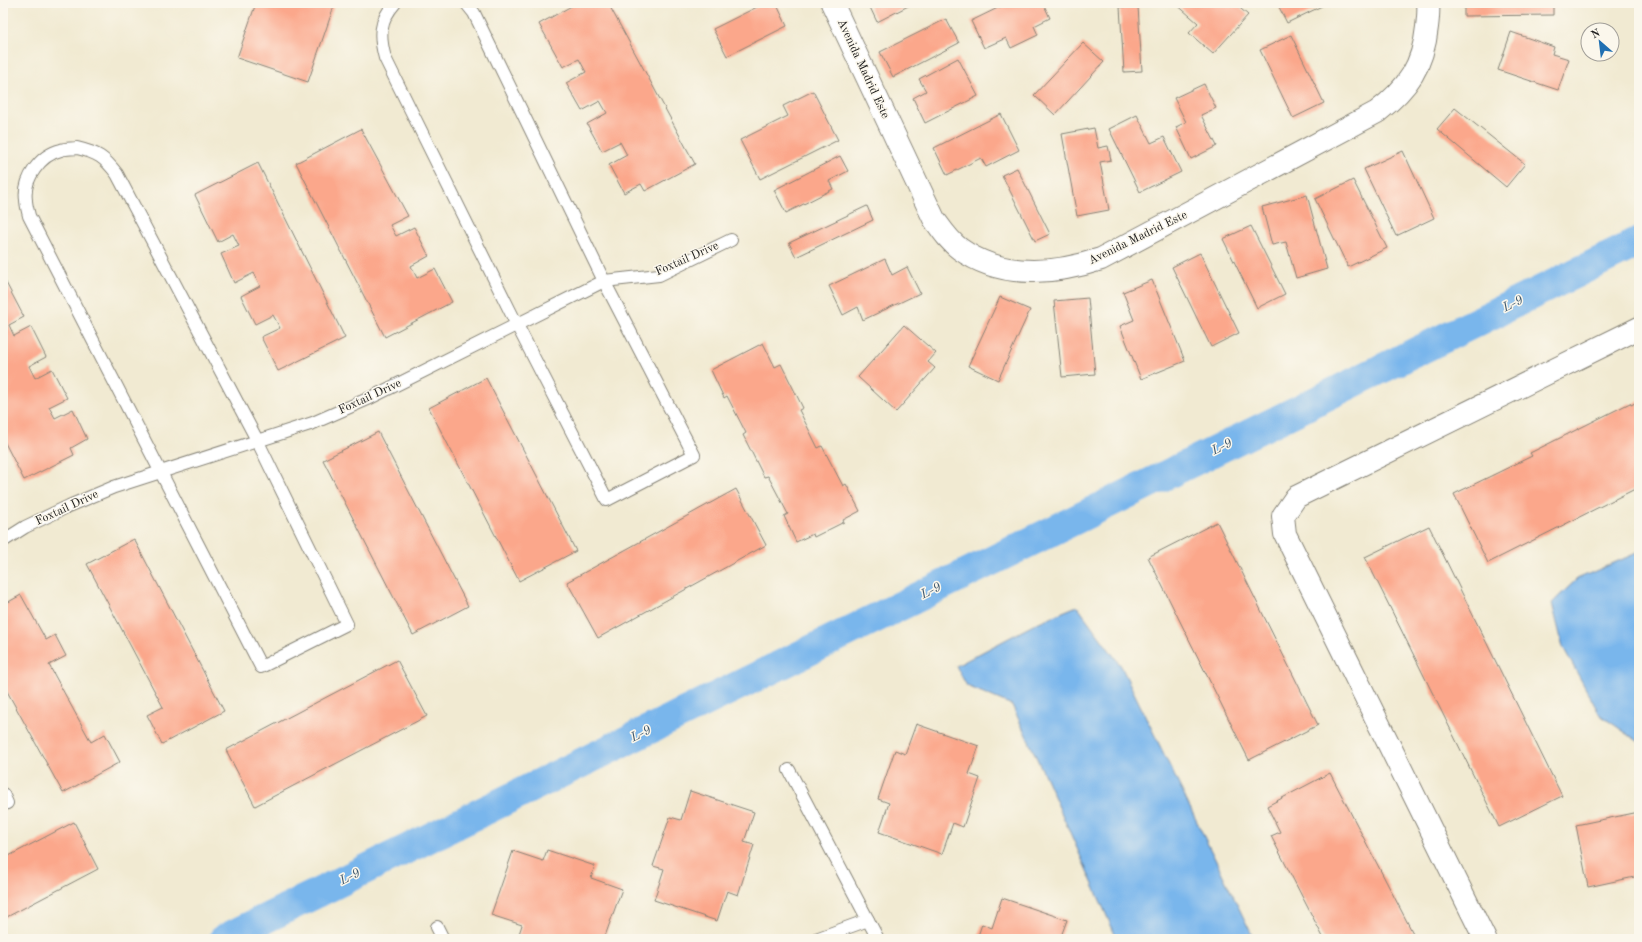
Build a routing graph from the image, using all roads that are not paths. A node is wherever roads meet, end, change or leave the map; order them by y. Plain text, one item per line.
1 (395, 3) edge
2 (466, 3) edge
3 (832, 3) edge
4 (1428, 3) edge
5 (731, 240) dead end
6 (604, 281) junction
7 (517, 325) junction
8 (1639, 328) edge
9 (257, 440) junction
10 (161, 471) junction
11 (3, 541) edge
12 (789, 770) dead end
13 (3, 794) edge
14 (3, 805) edge
15 (868, 920) junction
16 (437, 927) dead end
17 (443, 939) edge
18 (816, 939) edge
19 (878, 939) edge
20 (1485, 939) edge

1 - 7 lane
2 - 6 lane
3 - 4 street, Avenida Madrid Este
5 - 6 lane, Foxtail Drive
6 - 7 lane, Foxtail Drive
6 - 7 lane
7 - 9 lane, Foxtail Drive
8 - 20 street
9 - 10 lane, Foxtail Drive
9 - 10 lane
9 - 10 lane
10 - 11 lane, Foxtail Drive
12 - 15 lane
13 - 14 lane
15 - 18 lane
15 - 19 lane
16 - 17 lane

